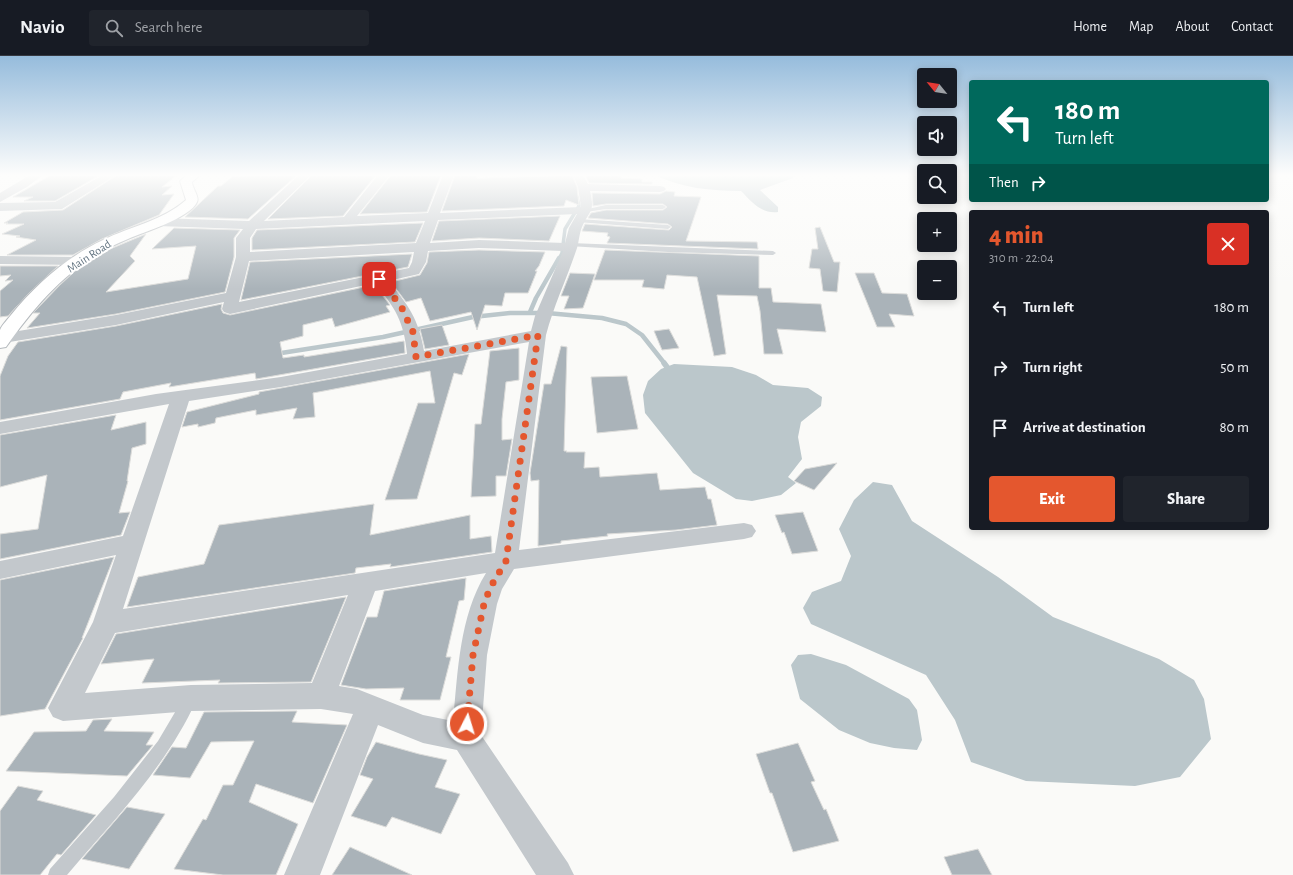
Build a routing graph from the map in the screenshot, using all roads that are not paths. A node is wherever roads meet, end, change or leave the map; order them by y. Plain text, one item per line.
1 (177, 213) edge
2 (264, 213) edge
3 (353, 213) edge
4 (567, 213) edge
5 (578, 213) edge
6 (579, 213) edge
7 (433, 216) junction
8 (348, 220) junction
9 (158, 222) junction
10 (252, 225) junction
11 (668, 227) dead end
12 (422, 246) junction
13 (566, 246) junction
14 (773, 253) dead end
15 (243, 258) junction
16 (0, 260) edge
17 (77, 261) junction
18 (379, 279) junction
19 (233, 296) junction
20 (542, 320) junction
21 (1, 340) edge
22 (416, 357) junction
23 (181, 397) junction
24 (0, 428) edge
25 (744, 531) dead end
26 (133, 543) junction
27 (506, 561) junction
28 (0, 570) edge
29 (366, 583) junction
30 (106, 623) junction
31 (321, 696) junction
32 (191, 698) junction
33 (370, 708) junction
34 (466, 738) junction
35 (56, 875) edge
36 (302, 875) edge
37 (556, 875) edge

1 - 9 main road, Main Road
2 - 10 street
3 - 8 street
4 - 7 street
5 - 13 street
6 - 11 lane
7 - 8 street
7 - 12 street
8 - 10 street
9 - 10 street
9 - 17 main road, Main Road
10 - 15 street
12 - 13 street
12 - 15 street
12 - 18 street
13 - 14 lane
13 - 20 street
15 - 19 street
16 - 17 street
17 - 21 main road, Main Road
18 - 19 street
18 - 22 street
19 - 21 street
20 - 22 street
20 - 27 street
22 - 23 street
23 - 24 street
23 - 26 street
25 - 27 street
26 - 28 street
26 - 30 street
27 - 29 street
27 - 34 street
29 - 30 street
29 - 31 street
30 - 32 street
31 - 32 street
31 - 33 street
32 - 35 lane
33 - 34 street
33 - 36 street
34 - 37 street

